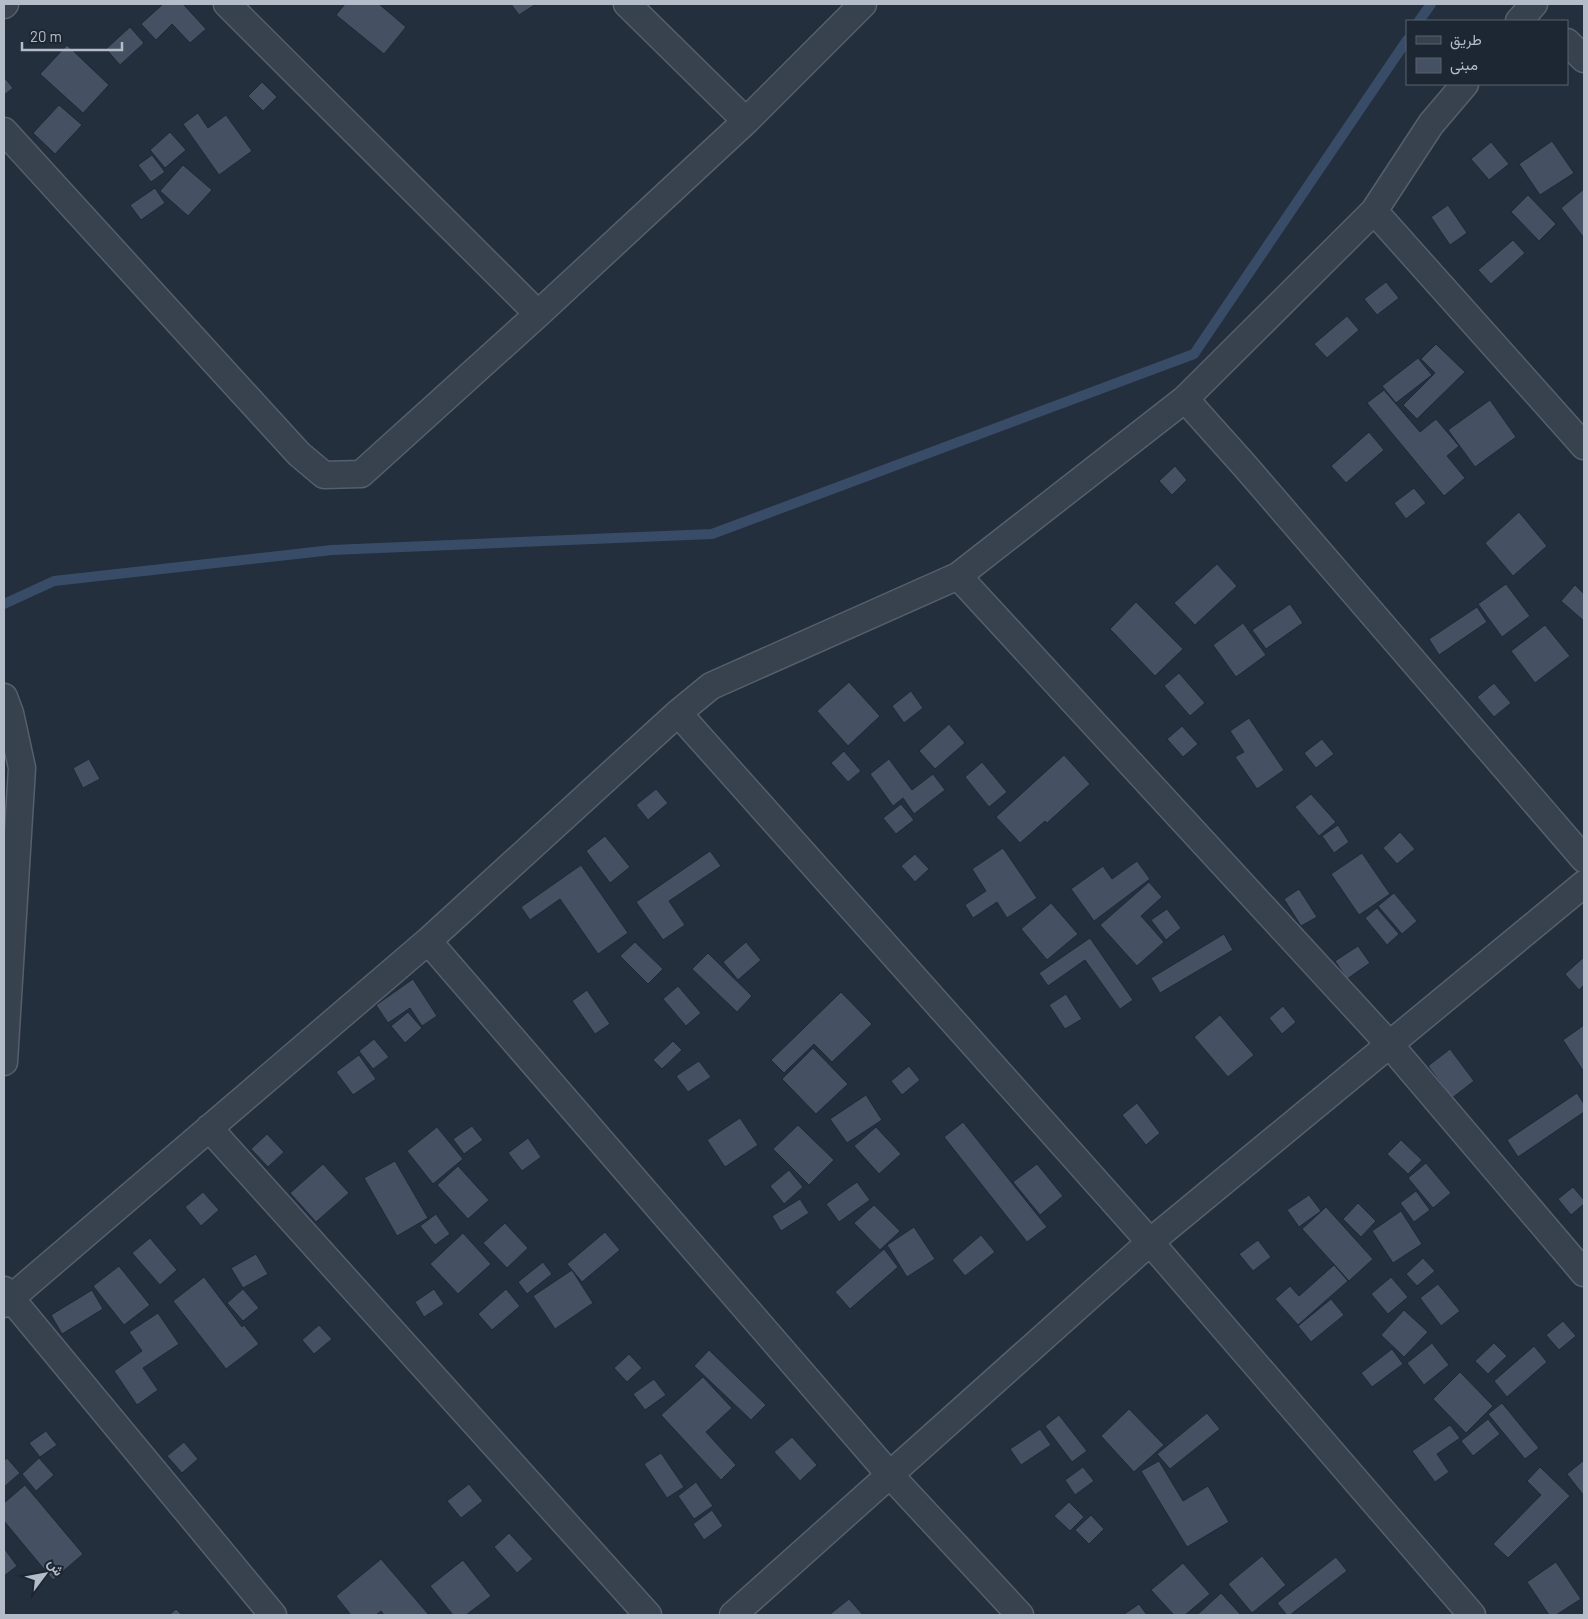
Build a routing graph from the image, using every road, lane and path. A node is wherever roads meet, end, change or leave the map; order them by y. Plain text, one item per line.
1 (227, 4) edge
2 (626, 4) edge
3 (863, 4) edge
4 (1568, 43) edge
5 (1584, 59) edge
6 (1465, 85) edge
7 (746, 121) junction
8 (4, 131) edge
9 (1374, 211) junction
10 (538, 314) junction
11 (1185, 399) junction
12 (1584, 446) edge
13 (958, 576) junction
14 (4, 697) edge
15 (678, 713) junction
16 (1584, 859) edge
17 (1584, 884) edge
18 (428, 941) junction
19 (1390, 1045) junction
20 (4, 1062) edge
21 (209, 1128) junction
22 (1150, 1242) junction
23 (1584, 1273) edge
24 (6, 1297) edge
25 (890, 1475) junction
26 (273, 1615) edge
27 (648, 1615) edge
28 (733, 1615) edge
29 (1020, 1615) edge
30 (1472, 1615) edge

1 - 10 street
2 - 7 street
3 - 7 street
4 - 5 street
6 - 9 street
7 - 10 street
8 - 10 street
9 - 11 street
9 - 12 street
11 - 13 street
11 - 16 street
13 - 15 street
13 - 19 street
14 - 20 street
15 - 18 street
15 - 22 street
17 - 19 street
18 - 21 street
18 - 25 street
19 - 22 street
19 - 23 street
21 - 24 street
21 - 27 street
22 - 25 street
22 - 30 street
24 - 26 street
25 - 28 street
25 - 29 street

